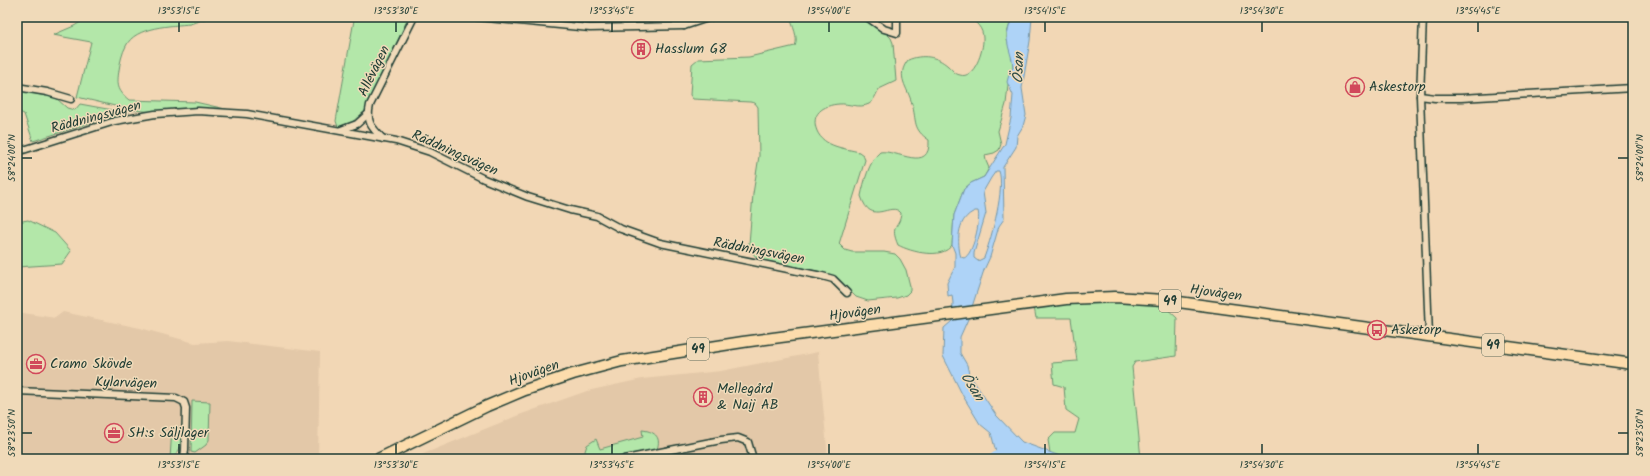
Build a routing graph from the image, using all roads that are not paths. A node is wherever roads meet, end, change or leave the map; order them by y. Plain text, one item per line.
1 (414, 17) edge
2 (477, 17) edge
3 (683, 17) edge
4 (712, 17) edge
5 (867, 17) edge
6 (896, 17) edge
7 (1423, 17) edge
8 (684, 26) junction
9 (17, 87) edge
10 (1633, 88) edge
11 (1420, 96) junction
12 (71, 99) dead end
13 (368, 114) junction
14 (340, 130) junction
15 (383, 139) junction
16 (17, 152) edge
17 (847, 293) dead end
18 (1429, 336) junction
19 (1633, 364) edge
20 (17, 391) edge
21 (182, 459) edge
22 (378, 459) edge
23 (625, 459) edge
24 (753, 459) edge

1 - 13 street, Allévägen
2 - 8 street
3 - 8 street
4 - 8 street
5 - 6 street
7 - 11 street
9 - 12 street
10 - 11 street
11 - 18 street
13 - 14 street, Allévägen
13 - 15 street, Allévägen
14 - 15 street, Räddningsvägen
14 - 16 street, Räddningsvägen
15 - 17 street, Räddningsvägen
18 - 19 main road, 49
18 - 22 main road, Hjovägen / 49
20 - 21 street, Kylarvägen
23 - 24 street

